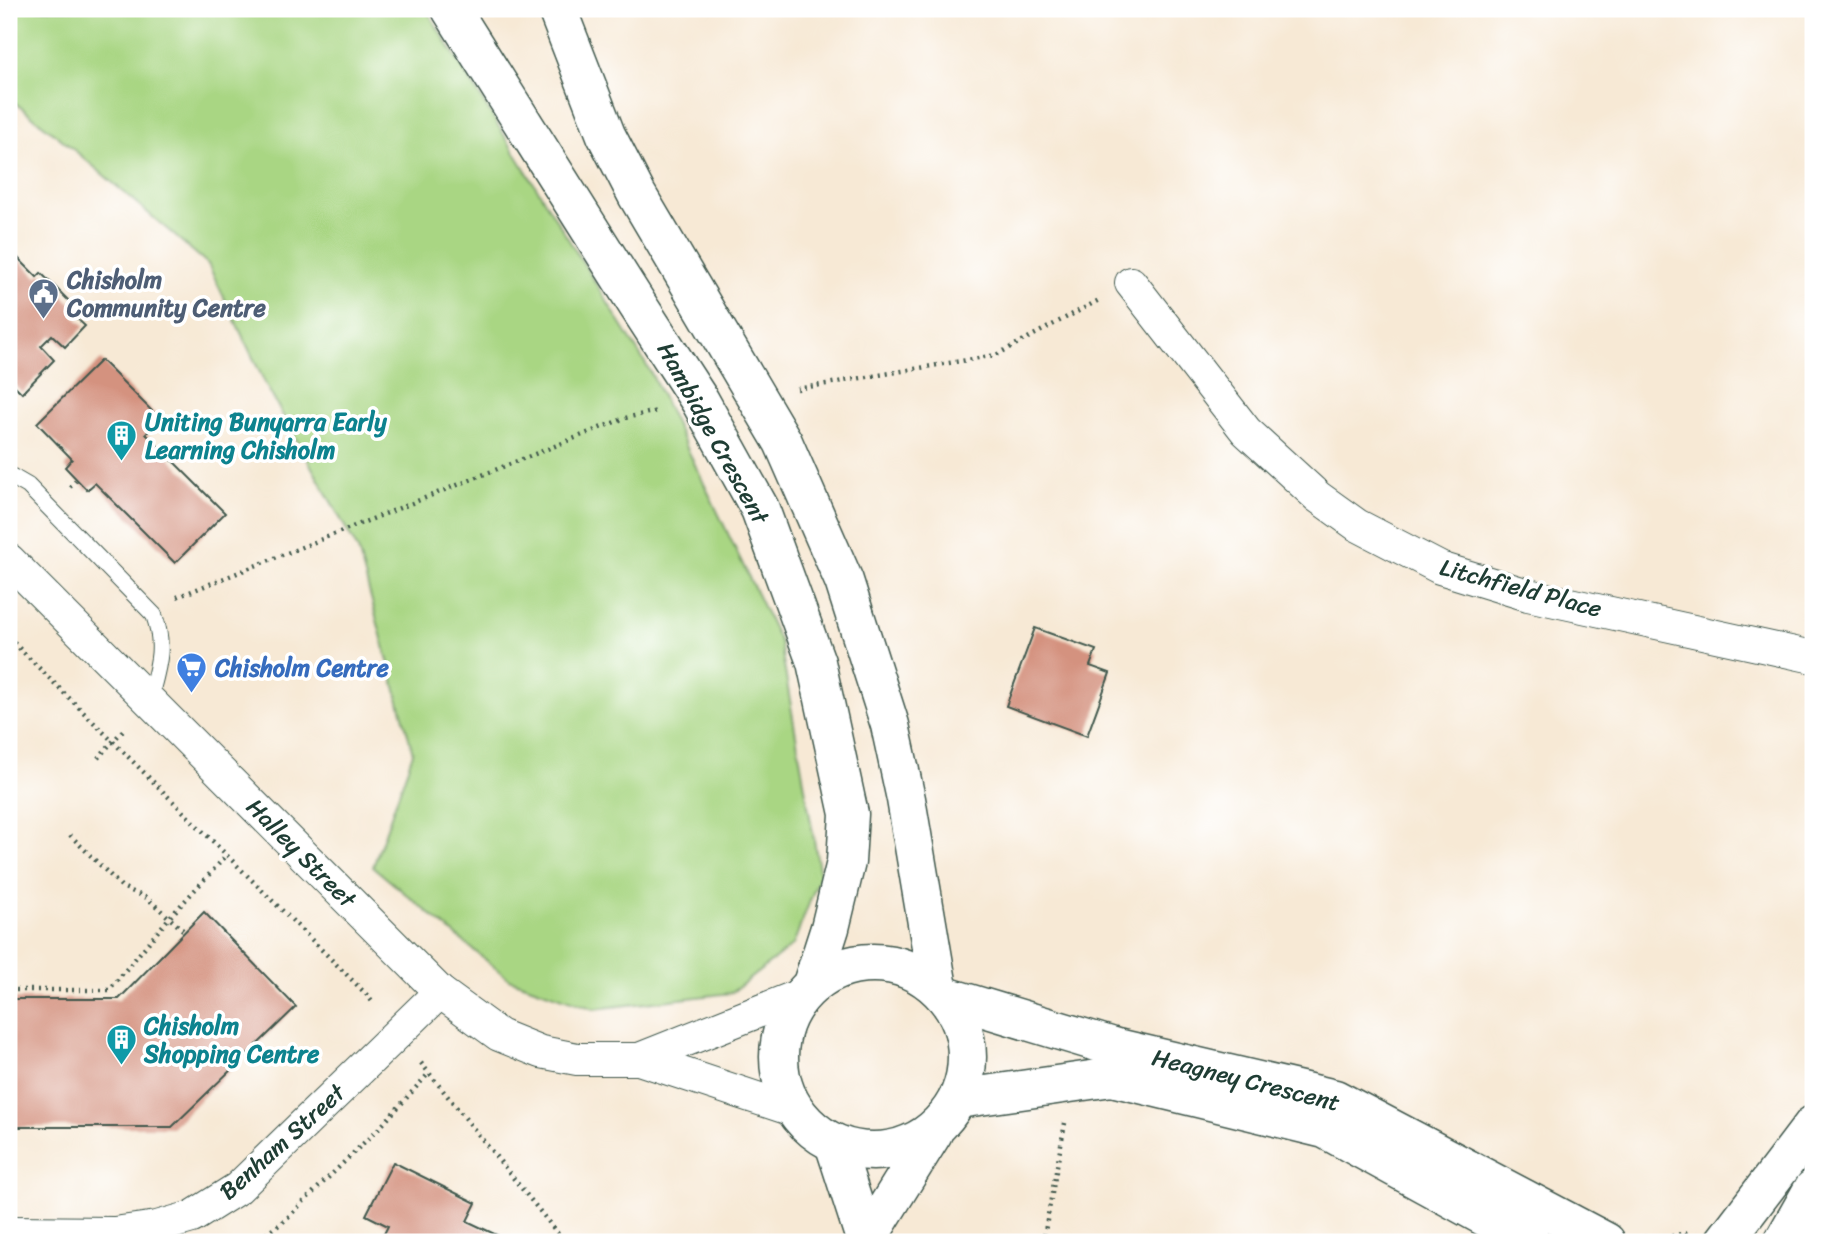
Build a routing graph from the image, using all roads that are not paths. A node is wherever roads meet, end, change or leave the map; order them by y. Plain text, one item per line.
1 (451, 9) edge
2 (557, 9) edge
3 (1131, 283) road end
4 (9, 475) edge
5 (9, 560) edge
6 (1813, 657) edge
7 (149, 701) junction
8 (806, 990) junction
9 (440, 992) junction
10 (942, 992) junction
11 (639, 1059) junction
12 (1200, 1083) junction
13 (958, 1099) junction
14 (793, 1110) junction
15 (1813, 1125) edge
16 (933, 1133) junction
17 (834, 1143) junction
18 (1813, 1189) edge
19 (9, 1232) edge
20 (114, 1237) edge
21 (866, 1242) edge
22 (1531, 1242) edge
23 (1606, 1242) edge
24 (1724, 1242) edge
25 (1783, 1242) edge

1 - 8 street, Hambidge Crescent
2 - 10 street
3 - 6 street, Litchfield Place
4 - 7 lane
5 - 7 street, Halley Street
7 - 9 street, Halley Street
8 - 10 street
8 - 11 street, Halley Street
8 - 14 street
9 - 11 street, Halley Street
9 - 20 street, Benham Street
10 - 12 street, Heagney Crescent
10 - 13 street
11 - 14 street, Halley Street
12 - 13 street, Heagney Crescent
12 - 22 street, Heagney Crescent
12 - 23 street, Heagney Crescent
13 - 16 street
14 - 17 street
15 - 24 street
16 - 17 street
16 - 21 street
17 - 21 street
18 - 25 street
19 - 20 street, Benham Street

